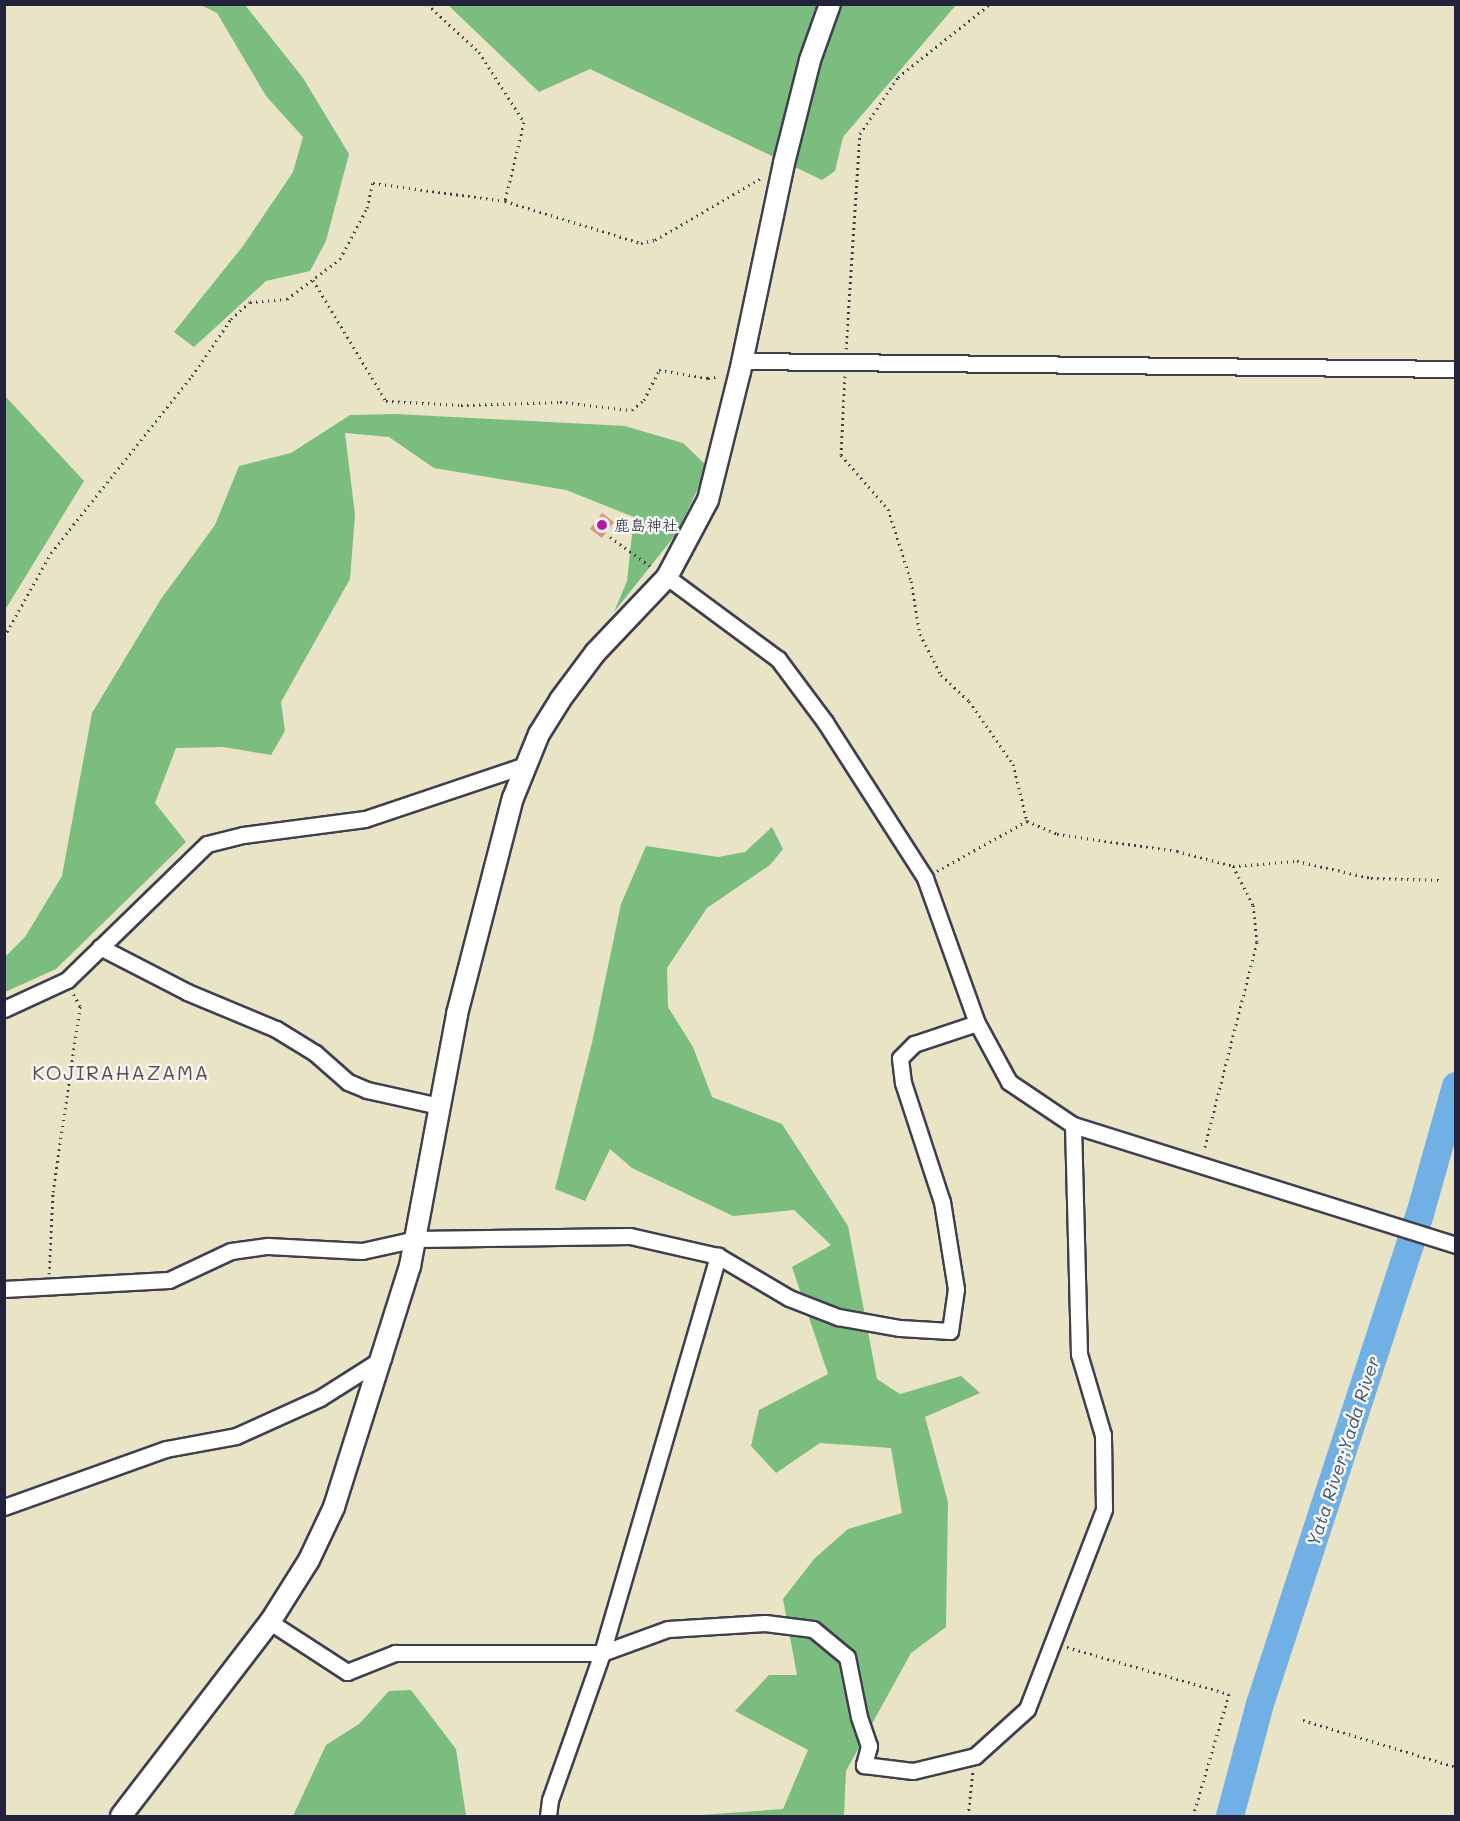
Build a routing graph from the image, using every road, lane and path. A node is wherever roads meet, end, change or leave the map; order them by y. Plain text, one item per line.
1 (427, 4) edge
2 (830, 4) edge
3 (990, 4) edge
4 (784, 163) junction
5 (506, 201) junction
6 (313, 280) junction
7 (846, 362) junction
8 (741, 367) junction
9 (1455, 369) edge
10 (610, 537) dead end
11 (667, 577) junction
12 (4, 637) edge
13 (525, 765) junction
14 (1027, 821) junction
15 (1233, 866) junction
16 (925, 878) junction
17 (1438, 880) dead end
18 (99, 947) junction
19 (67, 980) junction
20 (4, 1009) edge
21 (977, 1023) junction
22 (439, 1106) junction
23 (1073, 1125) junction
24 (1200, 1165) junction
25 (416, 1239) junction
26 (1455, 1245) edge
27 (718, 1256) junction
28 (49, 1288) junction
29 (4, 1289) edge
30 (383, 1358) junction
31 (4, 1507) edge
32 (270, 1622) junction
33 (1053, 1642) junction
34 (602, 1653) junction
35 (1303, 1720) dead end
36 (975, 1756) junction
37 (1455, 1767) edge
38 (121, 1816) edge
39 (548, 1816) edge
40 (968, 1816) edge
41 (1193, 1816) edge

1 - 5 path
2 - 4 street
3 - 7 path
4 - 5 path
4 - 8 street
5 - 6 path
6 - 8 path
6 - 12 path
7 - 8 street
7 - 9 street
7 - 14 path
8 - 11 street
10 - 11 path
11 - 13 street
11 - 16 street
13 - 18 street
13 - 22 street
14 - 15 path
14 - 16 path
15 - 17 path
15 - 24 path
16 - 21 street
18 - 19 street
18 - 22 street
19 - 20 street
19 - 28 path
21 - 23 street
21 - 27 street
22 - 25 street
23 - 24 street
23 - 33 street
24 - 26 street
25 - 27 street
25 - 28 street
25 - 30 street
27 - 34 street
28 - 29 street
30 - 31 street
30 - 32 street
32 - 34 street
32 - 38 street
33 - 36 street
33 - 41 path
34 - 36 street
34 - 39 street
35 - 37 path
36 - 40 path

